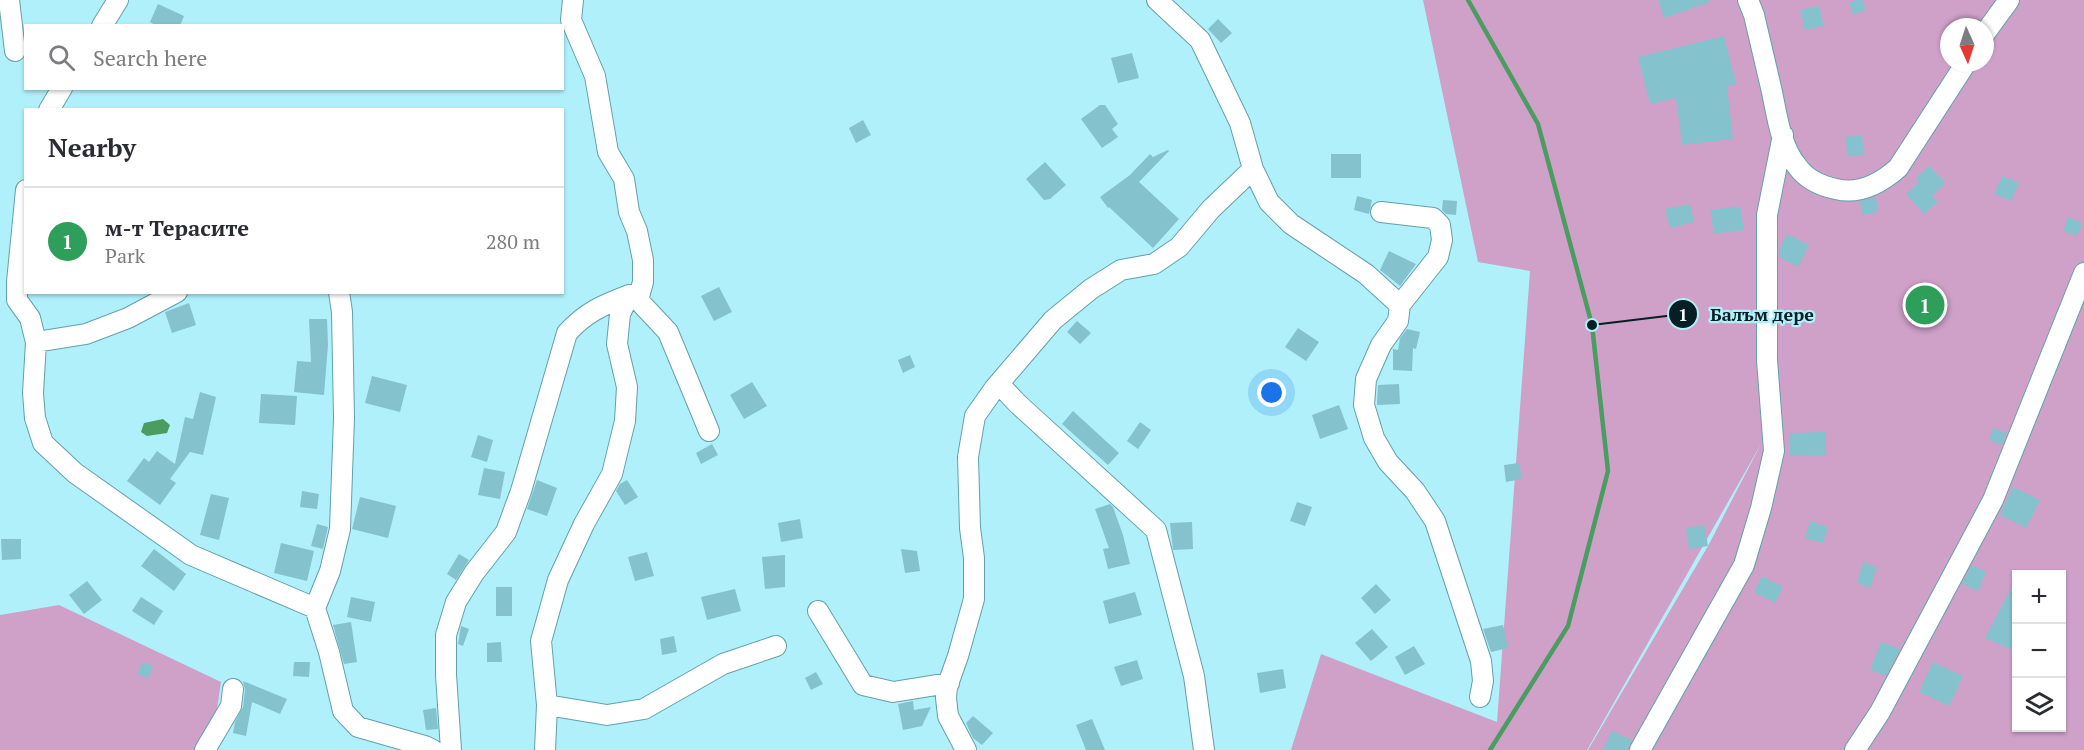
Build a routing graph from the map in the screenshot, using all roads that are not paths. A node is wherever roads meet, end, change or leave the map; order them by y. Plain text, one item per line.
1 (9, 0) edge
2 (118, 0) edge
3 (573, 0) edge
4 (1157, 0) edge
5 (1748, 0) edge
6 (2009, 0) edge
7 (1994, 21) edge
8 (103, 24) edge
9 (15, 51) dead end
10 (1960, 72) edge
11 (61, 90) edge
12 (50, 108) edge
13 (1783, 135) junction
14 (1253, 169) junction
15 (24, 208) edge
16 (1381, 212) dead end
17 (2084, 273) edge
18 (173, 294) edge
19 (339, 294) edge
20 (634, 297) junction
21 (9, 302) edge
22 (1400, 305) junction
23 (36, 342) junction
24 (999, 384) junction
25 (709, 431) dead end
26 (315, 608) junction
27 (818, 611) dead end
28 (776, 646) dead end
29 (950, 683) junction
30 (233, 689) dead end
31 (1480, 697) dead end
32 (547, 705) junction
33 (205, 750) edge
34 (433, 750) edge
35 (451, 750) edge
36 (545, 750) edge
37 (966, 750) edge
38 (1204, 750) edge
39 (1640, 750) edge
40 (1855, 750) edge

1 - 9 street
2 - 8 street
3 - 20 street
4 - 14 street
5 - 13 street
6 - 7 street
10 - 13 street
11 - 12 street
13 - 39 street
14 - 22 street
14 - 24 street
15 - 21 street
16 - 22 street
17 - 40 street
18 - 23 street
19 - 26 street
20 - 25 street
20 - 32 street
20 - 35 street
21 - 23 street
22 - 31 street
23 - 26 street
24 - 29 street
24 - 38 street
26 - 34 street
27 - 29 street
28 - 32 street
29 - 37 street
30 - 33 street
32 - 36 street

